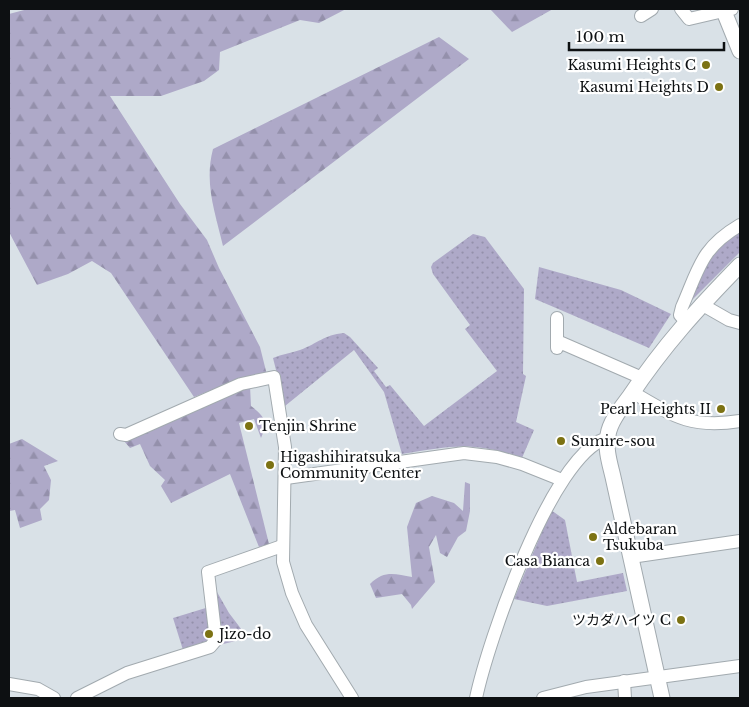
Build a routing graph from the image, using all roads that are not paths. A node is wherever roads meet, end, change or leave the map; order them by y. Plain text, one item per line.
1 (682, 9) edge
2 (726, 9) edge
3 (740, 51) edge
4 (740, 225) edge
5 (740, 265) edge
6 (702, 304) junction
7 (557, 318) dead end
8 (685, 321) junction
9 (740, 323) edge
10 (642, 378) junction
11 (632, 392) junction
12 (740, 421) edge
13 (120, 434) dead end
14 (607, 438) junction
15 (286, 478) junction
16 (562, 480) junction
17 (740, 540) edge
18 (282, 546) junction
19 (631, 556) junction
20 (740, 666) edge
21 (657, 677) junction
22 (624, 681) junction
23 (9, 684) edge
24 (54, 698) edge
25 (77, 698) edge
26 (352, 698) edge
27 (476, 698) edge
28 (543, 698) edge
29 (626, 698) edge
30 (662, 698) edge

1 - 2 street
2 - 3 street
4 - 8 street
5 - 6 street
6 - 8 street
6 - 9 street
7 - 10 street
8 - 10 street
10 - 11 street
11 - 12 street
11 - 14 street
13 - 15 street
14 - 16 street
14 - 19 street
15 - 16 street
15 - 18 street
16 - 27 street
17 - 19 street
18 - 25 street
18 - 26 street
19 - 21 street
20 - 21 street
21 - 22 street
21 - 30 street
22 - 28 street
22 - 29 street
23 - 24 street

